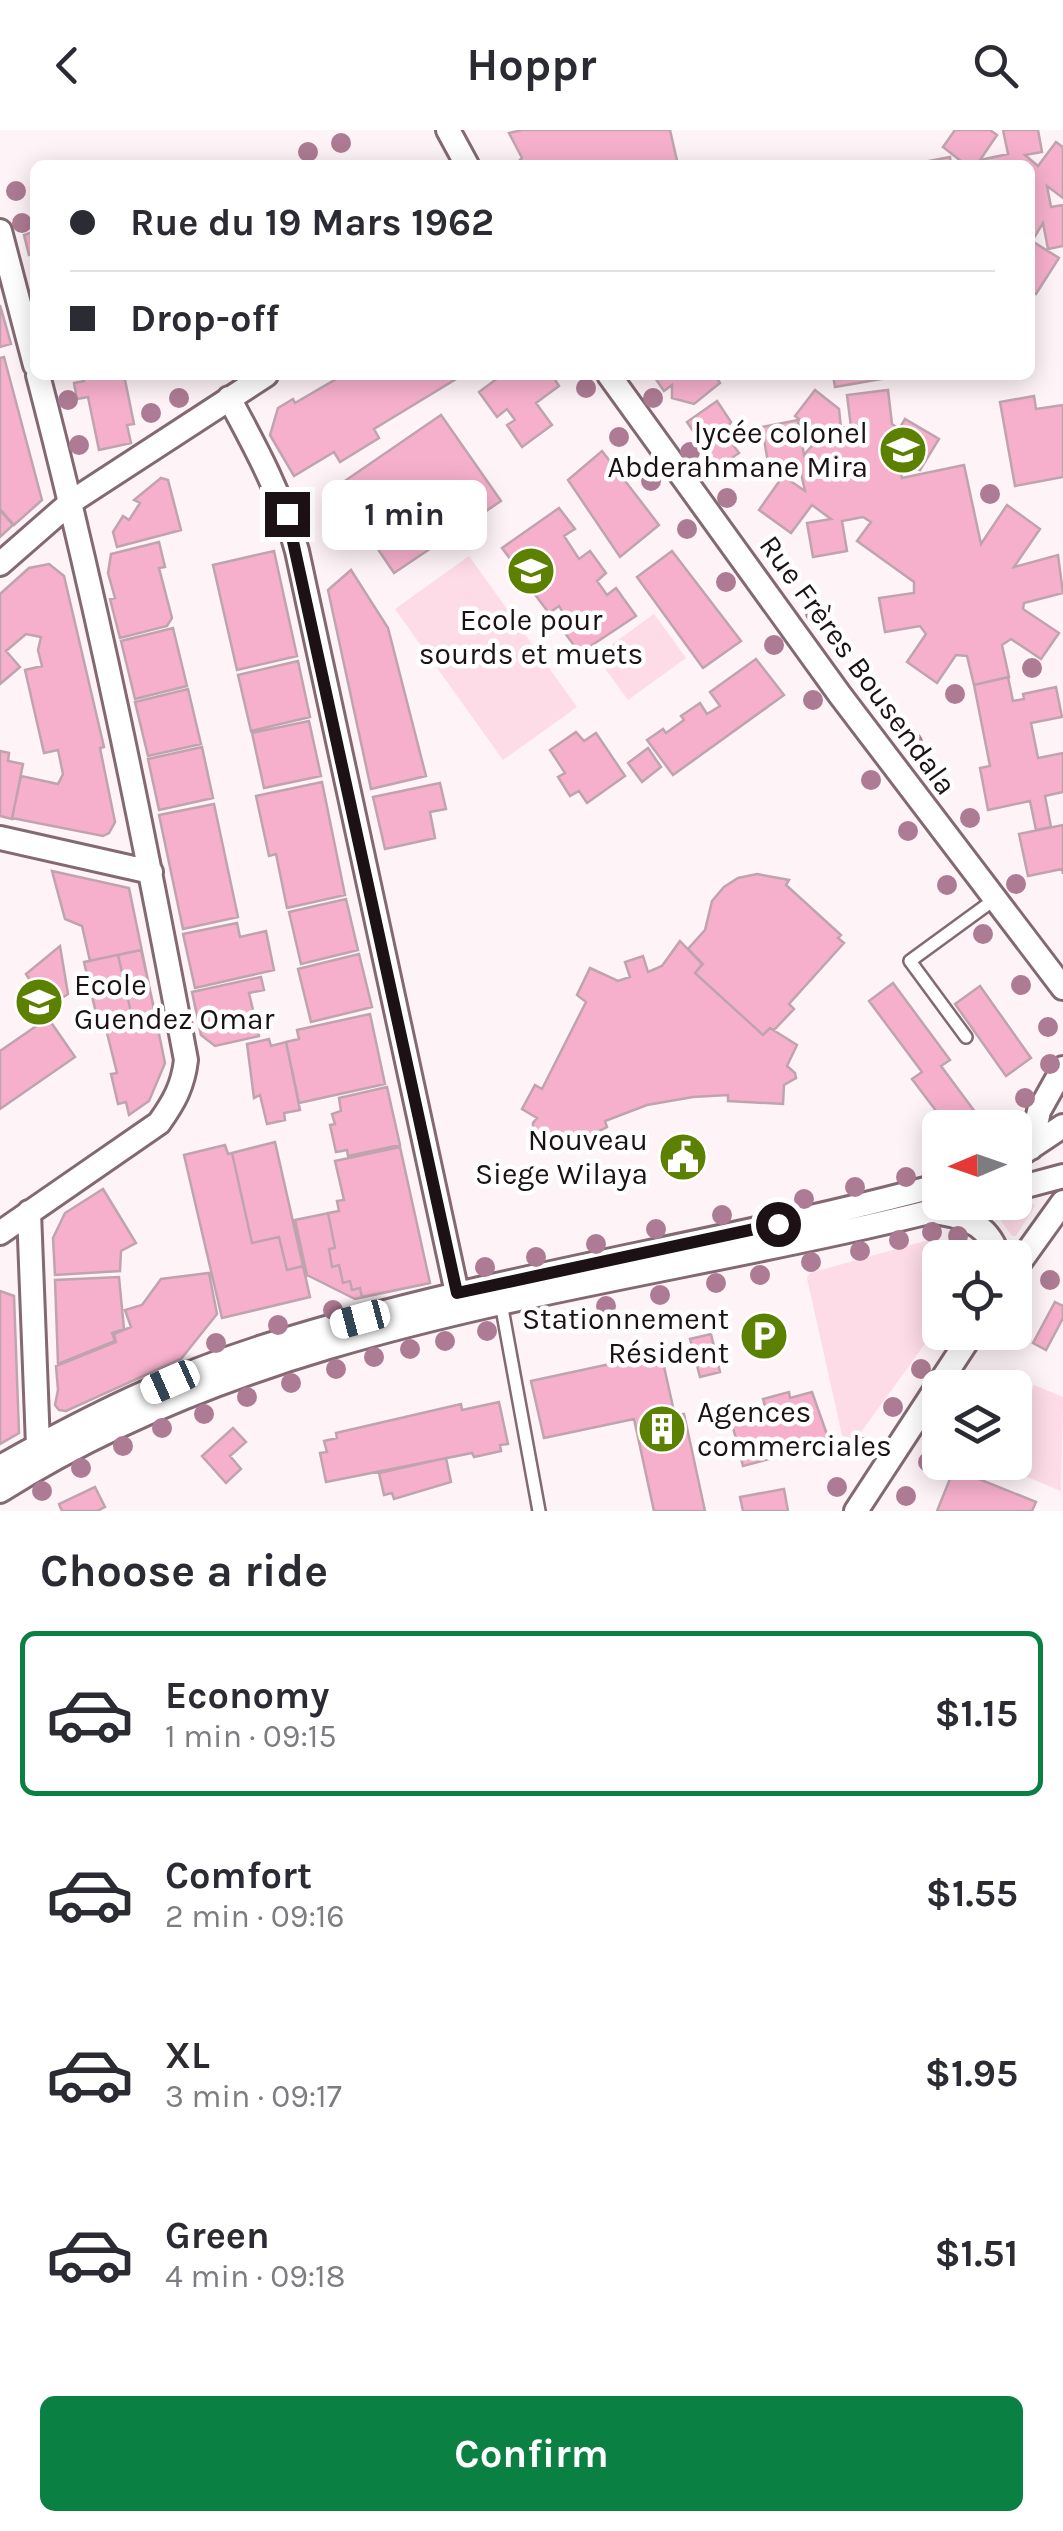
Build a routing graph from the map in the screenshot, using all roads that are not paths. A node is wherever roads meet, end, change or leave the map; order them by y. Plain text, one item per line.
1 (448, 130) edge
2 (463, 160) edge
3 (0, 232) edge
4 (30, 346) edge
5 (39, 380) edge
6 (258, 380) edge
7 (613, 380) edge
8 (229, 398) junction
9 (71, 502) junction
10 (0, 564) edge
11 (0, 838) edge
12 (151, 872) junction
13 (995, 899) junction
14 (1063, 988) edge
15 (966, 1037) dead end
16 (1063, 1068) edge
17 (1063, 1126) edge
18 (1032, 1129) edge
19 (1032, 1147) edge
20 (1063, 1179) edge
21 (1032, 1186) edge
22 (922, 1189) edge
23 (1056, 1210) edge
24 (29, 1212) junction
25 (922, 1214) edge
26 (971, 1220) edge
27 (0, 1233) edge
28 (993, 1240) edge
29 (1032, 1244) edge
30 (457, 1293) junction
31 (501, 1304) junction
32 (961, 1350) edge
33 (38, 1445) junction
34 (0, 1467) edge
35 (0, 1491) edge
36 (539, 1511) edge
37 (856, 1511) edge

1 - 2 street
3 - 4 street
5 - 9 street
6 - 8 street
7 - 13 street, Rue Frères Bousendala
8 - 9 street
8 - 30 street
9 - 10 street
9 - 12 street
11 - 12 street
12 - 24 street
13 - 14 street, Rue Frères Bousendala
13 - 15 lane
16 - 18 street
17 - 19 street
20 - 21 street
20 - 23 street
22 - 30 street
23 - 29 street
24 - 27 street
24 - 33 street
25 - 31 street
26 - 28 street
30 - 33 street
31 - 35 street
31 - 36 lane
32 - 37 street
33 - 34 street

